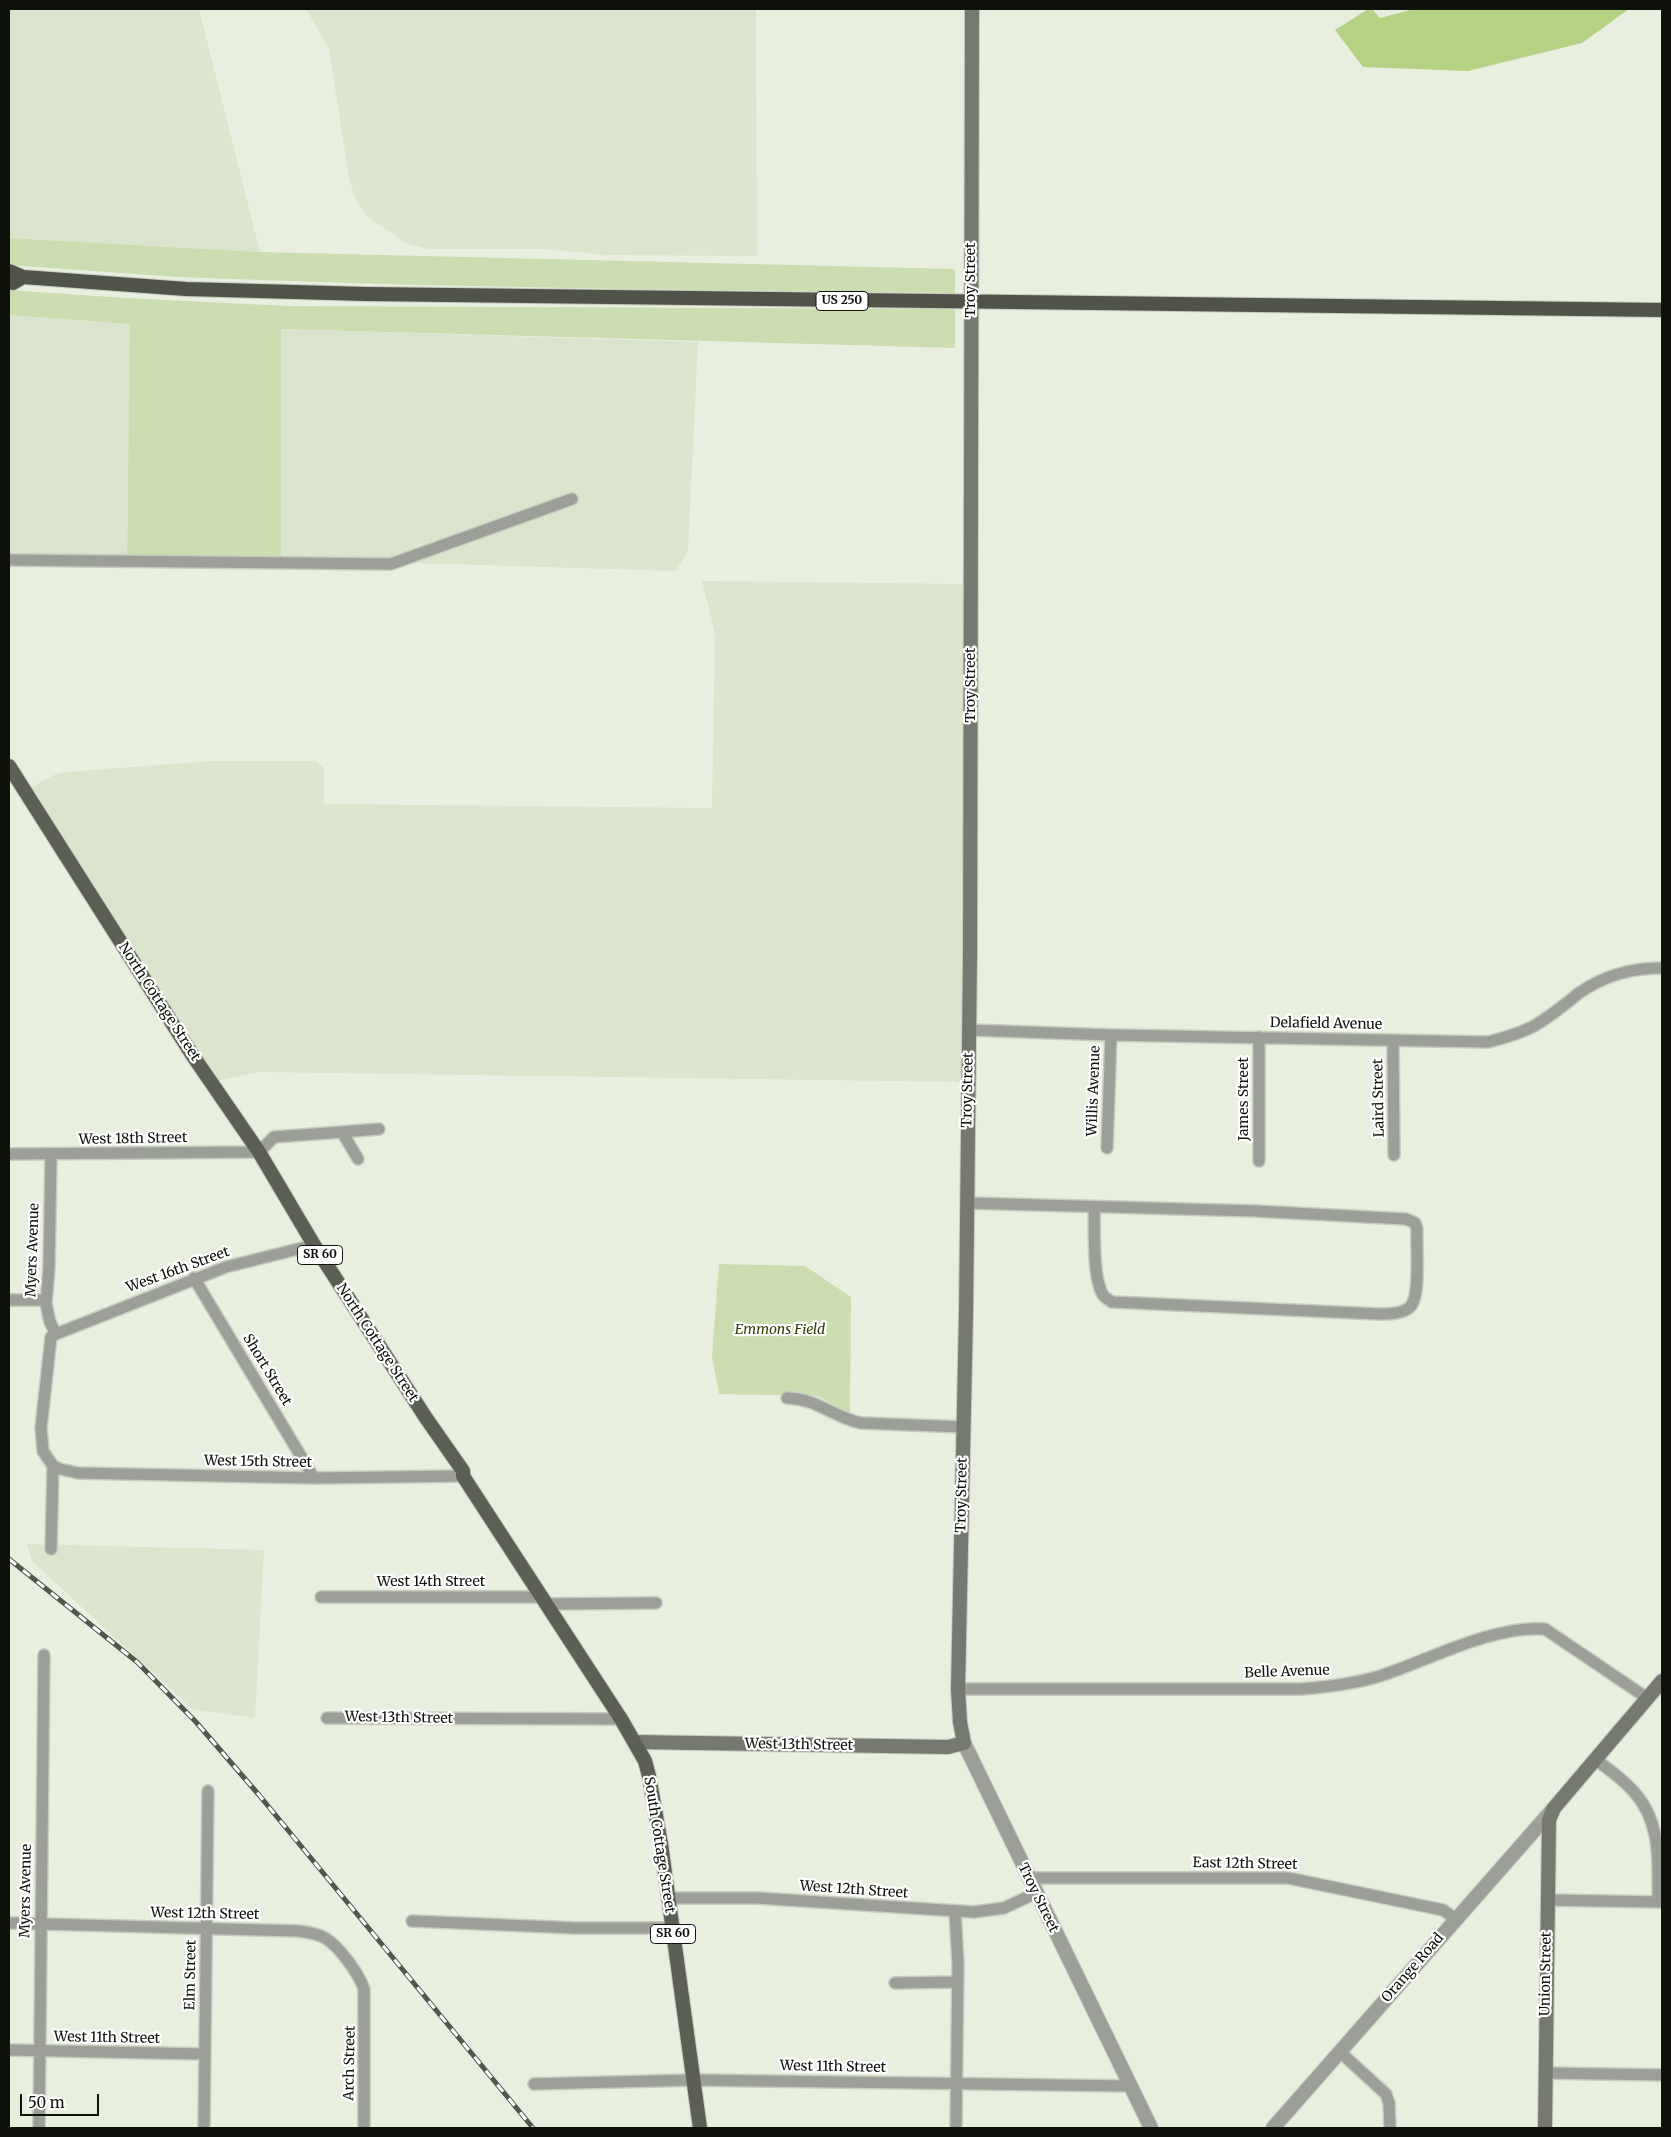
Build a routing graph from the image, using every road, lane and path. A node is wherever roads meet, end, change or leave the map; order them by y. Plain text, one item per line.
1 (972, 9) edge
2 (9, 271) edge
3 (22, 277) junction
4 (9, 282) edge
5 (971, 303) junction
6 (1662, 310) edge
7 (572, 499) dead end
8 (9, 560) edge
9 (9, 766) edge
10 (1662, 968) edge
11 (969, 1030) junction
12 (1110, 1035) junction
13 (1259, 1037) junction
14 (1393, 1041) junction
15 (379, 1129) dead end
16 (342, 1132) junction
17 (1107, 1148) dead end
18 (259, 1152) junction
19 (9, 1154) edge
20 (51, 1155) junction
21 (1394, 1155) dead end
22 (358, 1159) dead end
23 (1259, 1161) dead end
24 (967, 1203) junction
25 (1094, 1207) junction
26 (314, 1245) junction
27 (194, 1278) junction
28 (9, 1300) edge
29 (46, 1300) junction
30 (56, 1334) junction
31 (787, 1398) dead end
32 (964, 1427) junction
33 (53, 1466) junction
34 (463, 1476) junction
35 (314, 1478) junction
36 (51, 1549) dead end
37 (321, 1597) dead end
38 (543, 1601) junction
39 (656, 1603) dead end
40 (44, 1655) dead end
41 (1662, 1681) edge
42 (958, 1689) junction
43 (1647, 1698) junction
44 (327, 1718) dead end
45 (621, 1720) junction
46 (635, 1742) junction
47 (964, 1743) junction
48 (1595, 1759) junction
49 (208, 1791) dead end
50 (1551, 1814) junction
51 (1028, 1878) junction
52 (1036, 1893) junction
53 (668, 1898) junction
54 (1547, 1900) junction
55 (1660, 1902) edge
56 (955, 1912) junction
57 (1456, 1919) junction
58 (412, 1921) dead end
59 (9, 1923) edge
60 (40, 1925) junction
61 (672, 1928) junction
62 (206, 1929) junction
63 (958, 1982) junction
64 (895, 1983) dead end
65 (365, 1998) joint
66 (9, 2050) edge
67 (41, 2051) junction
68 (1340, 2052) junction
69 (205, 2054) junction
70 (1546, 2073) junction
71 (1662, 2075) edge
72 (694, 2080) junction
73 (534, 2084) dead end
74 (957, 2084) junction
75 (1131, 2086) junction
76 (39, 2128) edge
77 (204, 2128) edge
78 (364, 2128) edge
79 (700, 2128) edge
80 (956, 2128) edge
81 (1151, 2128) edge
82 (1274, 2128) edge
83 (1390, 2128) edge
84 (1545, 2128) edge

1 - 5 main road, Troy Street
2 - 3 highway, US 250
3 - 4 highway, US 250
3 - 5 highway, US 250
5 - 6 highway, US 250
5 - 11 main road, Troy Street
7 - 8 street
9 - 18 main road, North Cottage Street / SR 60
10 - 14 street, Delafield Avenue
11 - 12 street, Delafield Avenue
11 - 24 main road, Troy Street
12 - 13 street, Delafield Avenue
12 - 17 street, Willis Avenue
13 - 14 street, Delafield Avenue
13 - 23 street, James Street
14 - 21 street, Laird Street
15 - 16 street
16 - 18 street
16 - 22 street
18 - 20 street, West 18th Street
18 - 26 main road, North Cottage Street / SR 60
19 - 20 street, West 18th Street
20 - 29 street, Myers Avenue
24 - 25 street
24 - 32 main road, Troy Street
25 - 25 street
26 - 27 street, West 16th Street
26 - 34 main road, North Cottage Street / SR 60
27 - 30 street, West 16th Street
27 - 35 street, Short Street
28 - 29 street
29 - 30 street, Myers Avenue
30 - 33 street
31 - 32 street
32 - 42 main road, Troy Street
33 - 35 street, West 15th Street
33 - 36 street
34 - 35 street, West 15th Street
34 - 38 main road, North Cottage Street / SR 60
37 - 38 street, West 14th Street
38 - 39 street, West 14th Street
38 - 45 main road, North Cottage Street / SR 60
40 - 60 street, Myers Avenue
41 - 43 main road, Orange Road
42 - 43 street, Belle Avenue
42 - 47 main road, Troy Street
43 - 48 main road, Orange Road
44 - 45 street, West 13th Street
45 - 46 main road, North Cottage Street / SR 60
46 - 47 main road, West 13th Street
46 - 53 main road, South Cottage Street / SR 60
47 - 51 street, Troy Street
48 - 50 main road, Orange Road
48 - 55 street
49 - 62 street, Elm Street
50 - 54 main road, Union Street
50 - 57 street, Orange Road
51 - 52 street, Troy Street
51 - 57 street, East 12th Street
52 - 56 street, West 12th Street
52 - 75 street, Troy Street
53 - 56 street, West 12th Street
53 - 61 main road, South Cottage Street / SR 60
54 - 55 street
54 - 70 main road, Union Street
56 - 63 street
57 - 68 street, Orange Road
58 - 61 street
59 - 60 street, West 12th Street
60 - 62 street, West 12th Street
60 - 67 street, Myers Avenue
61 - 72 main road, South Cottage Street / SR 60
62 - 65 street, West 12th Street
62 - 69 street, Elm Street
63 - 64 street
63 - 74 street
65 - 78 street, Arch Street
66 - 67 street, West 11th Street
67 - 69 street, West 11th Street
67 - 76 street, Myers Avenue
68 - 82 street, Orange Road
68 - 83 street
69 - 77 street, Elm Street
70 - 71 street
70 - 84 main road, Union Street
72 - 73 street, West 11th Street
72 - 74 street, West 11th Street
72 - 79 main road, South Cottage Street / SR 60
74 - 75 street, West 11th Street
74 - 80 street
75 - 81 street, Troy Street

